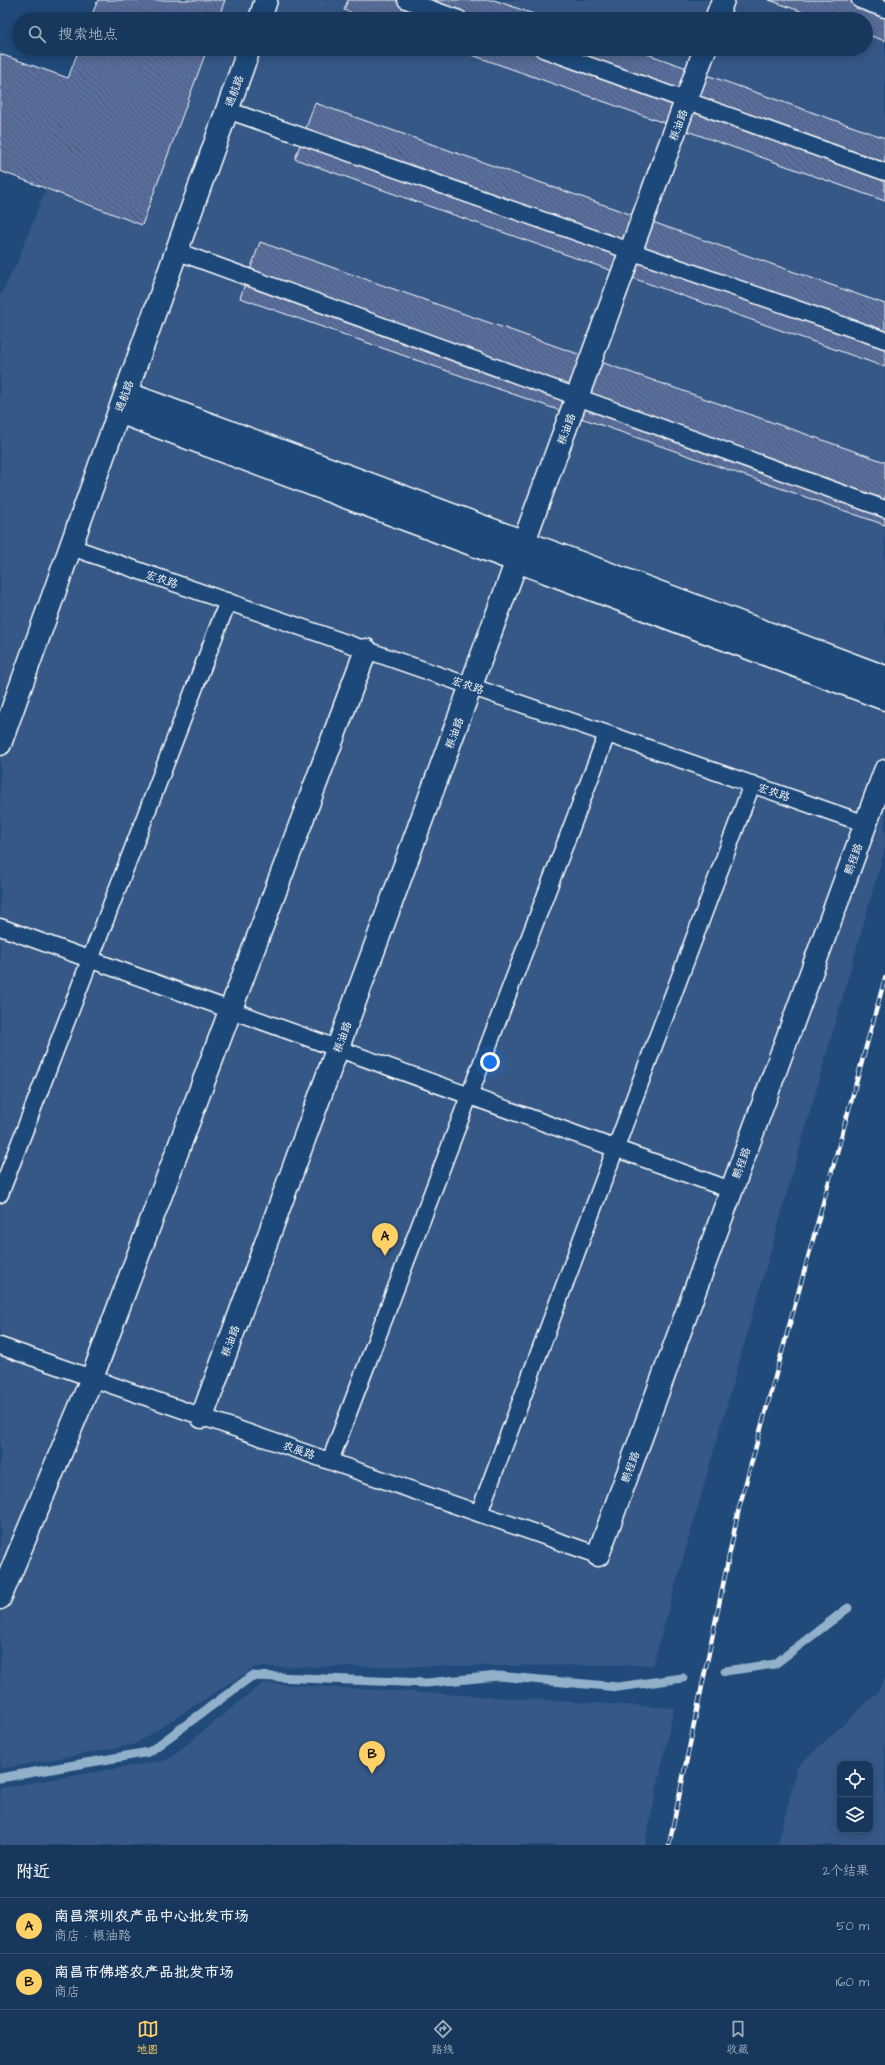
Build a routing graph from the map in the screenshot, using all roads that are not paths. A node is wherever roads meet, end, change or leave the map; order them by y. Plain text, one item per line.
1 (266, 0) edge
2 (406, 0) edge
3 (723, 0) edge
4 (860, 0) edge
5 (885, 9) edge
6 (262, 12) edge
7 (439, 12) edge
8 (719, 12) edge
9 (246, 56) edge
10 (562, 56) edge
11 (703, 56) edge
12 (687, 101) junction
13 (227, 110) junction
14 (885, 172) edge
15 (176, 252) junction
16 (631, 252) junction
17 (885, 340) edge
18 (578, 398) junction
19 (122, 402) junction
20 (885, 510) edge
21 (71, 547) junction
22 (521, 552) junction
23 (228, 601) junction
24 (366, 650) junction
25 (885, 677) edge
26 (472, 686) junction
27 (885, 699) edge
28 (607, 734) junction
29 (0, 744) edge
30 (885, 771) edge
31 (752, 784) junction
32 (866, 824) junction
33 (0, 927) edge
34 (90, 960) junction
35 (230, 1010) junction
36 (338, 1049) junction
37 (468, 1096) junction
38 (615, 1149) junction
39 (731, 1190) junction
40 (0, 1194) edge
41 (0, 1346) edge
42 (92, 1378) junction
43 (202, 1417) junction
44 (330, 1461) junction
45 (479, 1513) junction
46 (598, 1555) joint
47 (0, 1598) edge

1 - 6 street
2 - 7 lane
3 - 8 street
4 - 5 lane
9 - 13 street, 通航路
10 - 12 lane
11 - 12 street, 粮油路
12 - 14 lane
12 - 16 street, 粮油路
13 - 15 street, 通航路
13 - 16 lane
15 - 18 lane
15 - 19 street, 通航路
16 - 17 lane
16 - 18 street, 粮油路
18 - 20 lane
18 - 22 street, 粮油路
19 - 21 street, 通航路
19 - 22 street
21 - 23 lane, 宏农路
21 - 29 street, 通航路
22 - 25 street
22 - 26 street, 粮油路
22 - 27 street
23 - 24 lane, 宏农路
23 - 34 lane
24 - 26 lane, 宏农路
24 - 35 street
26 - 28 lane, 宏农路
26 - 36 street, 粮油路
28 - 31 lane, 宏农路
28 - 37 lane
30 - 32 street, 鹏程路
31 - 32 lane, 宏农路
31 - 38 lane
32 - 39 street, 鹏程路
33 - 34 lane
34 - 35 lane
34 - 40 lane
35 - 36 lane
35 - 42 street
36 - 37 lane
36 - 43 street, 粮油路
37 - 38 lane
37 - 44 lane
38 - 39 lane
38 - 45 lane
39 - 46 street, 鹏程路
41 - 42 lane, 农展路
42 - 43 lane, 农展路
42 - 47 street
43 - 44 lane, 农展路
44 - 45 lane, 农展路
45 - 46 lane, 农展路

